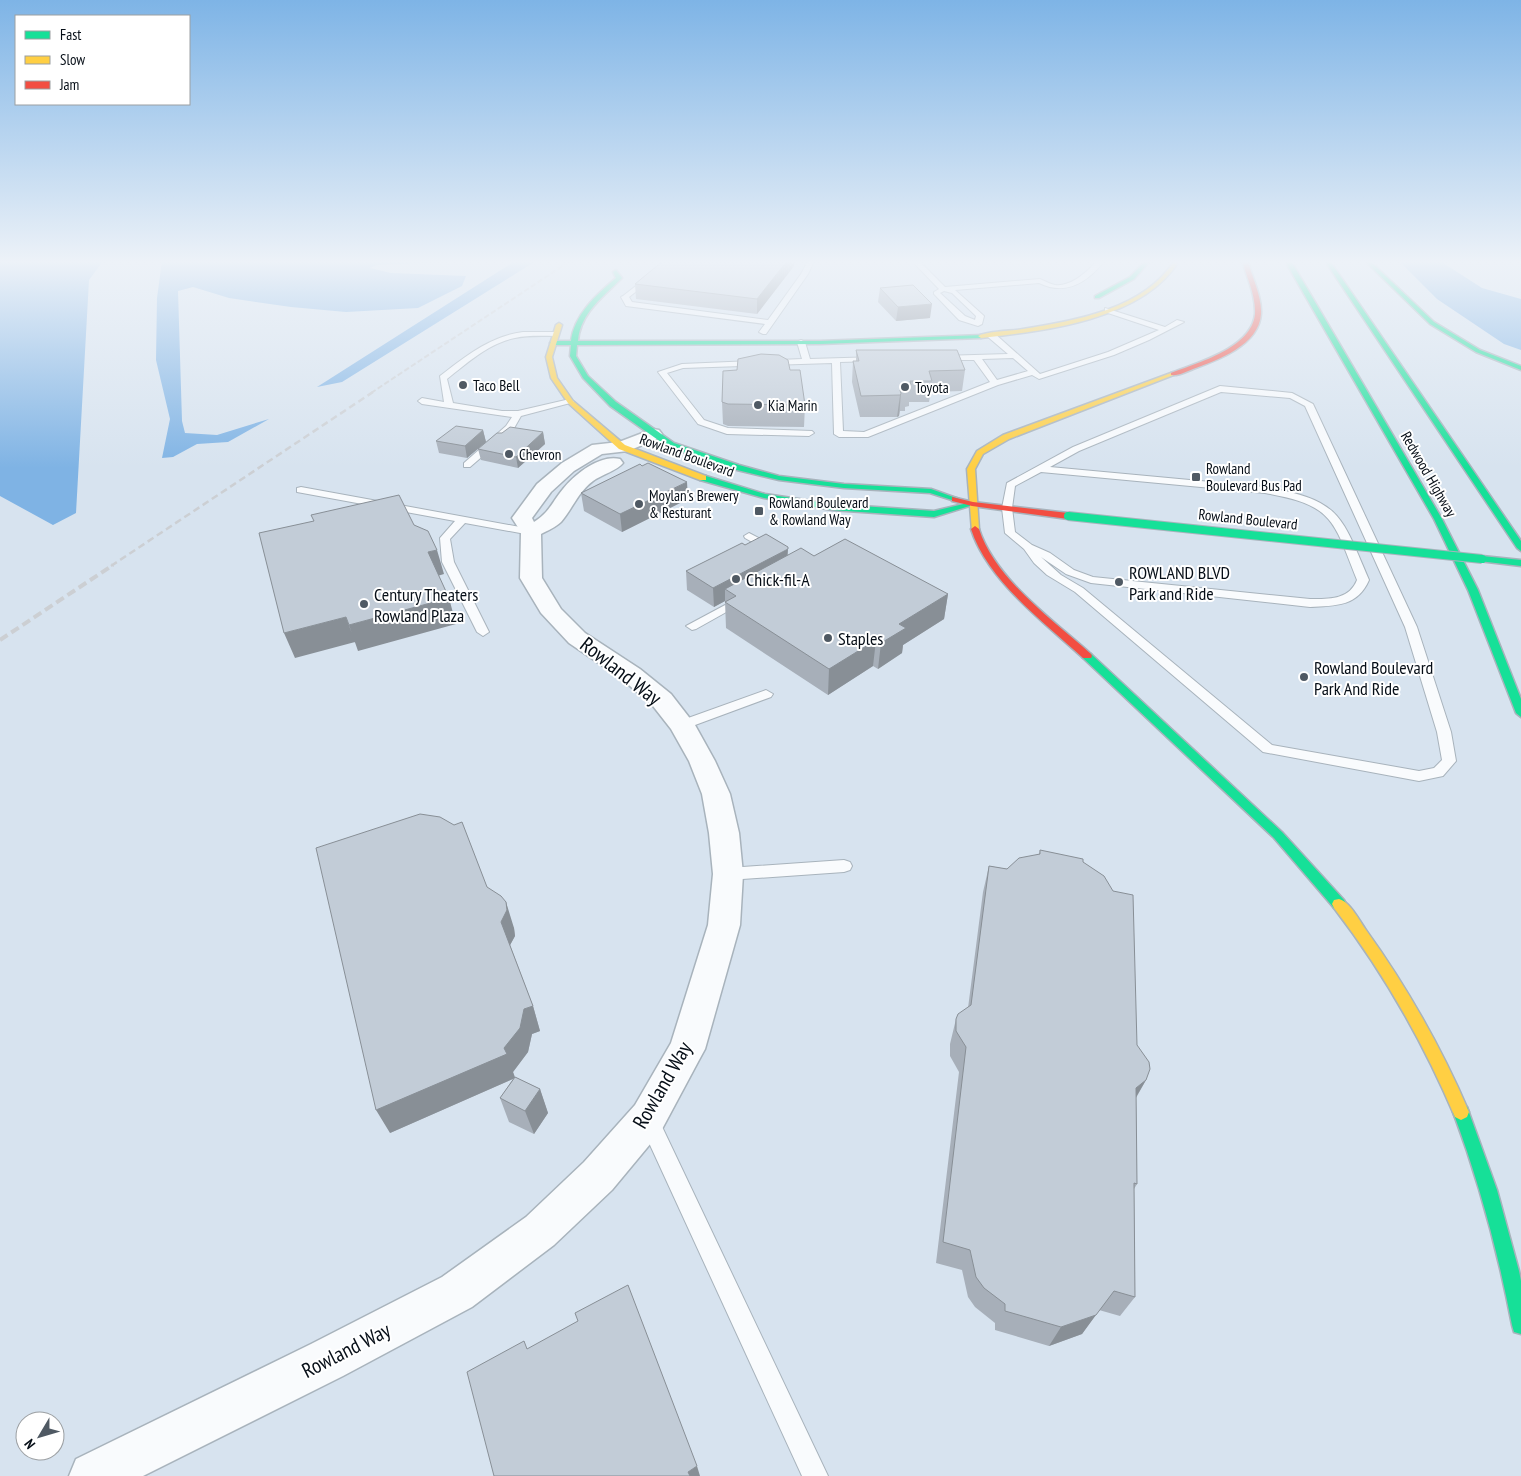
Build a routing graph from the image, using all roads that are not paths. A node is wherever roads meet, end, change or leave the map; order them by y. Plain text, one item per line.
1 (558, 330) edge
2 (578, 330) edge
3 (909, 330) edge
4 (988, 330) edge
5 (1024, 330) edge
6 (1164, 330) edge
7 (1252, 330) edge
8 (1328, 330) edge
9 (1374, 330) edge
10 (1443, 330) edge
11 (763, 332) joint
12 (991, 335) junction
13 (554, 338) junction
14 (574, 338) junction
15 (801, 342) junction
16 (658, 344) junction
17 (608, 356) dead end
18 (1016, 356) junction
19 (976, 357) junction
20 (930, 358) edge
21 (883, 359) edge
22 (836, 360) junction
23 (807, 361) junction
24 (596, 366) dead end
25 (1521, 368) edge
26 (1034, 372) junction
27 (585, 377) junction
28 (995, 383) junction
29 (422, 401) dead end
30 (570, 402) junction
31 (449, 405) junction
32 (518, 414) junction
33 (809, 433) dead end
34 (653, 434) junction
35 (622, 447) junction
36 (467, 466) dead end
37 (1040, 469) junction
38 (301, 490) dead end
39 (972, 504) junction
40 (818, 505) junction
41 (1007, 508) junction
42 (462, 520) junction
43 (948, 524) dead end
44 (962, 528) dead end
45 (531, 532) junction
46 (749, 536) dead end
47 (1028, 547) junction
48 (1521, 548) edge
49 (982, 550) junction
50 (779, 554) edge
51 (1521, 563) edge
52 (752, 593) edge
53 (692, 626) dead end
54 (483, 632) dead end
55 (766, 694) dead end
56 (1521, 713) edge
57 (682, 725) junction
58 (844, 866) dead end
59 (728, 874) junction
60 (648, 1118) junction
61 (1521, 1325) edge
62 (93, 1476) edge
63 (814, 1476) edge

1 - 13 main road, Rowland Boulevard
2 - 14 main road
3 - 11 main road
4 - 12 main road
5 - 12 main road
6 - 26 lane
7 - 39 main road
8 - 56 main road, Redwood Highway
9 - 48 main road, Redwood Highway
10 - 25 main road
11 - 14 main road
12 - 15 main road
12 - 18 lane
13 - 14 main road
13 - 30 main road, Rowland Boulevard
13 - 31 lane
14 - 16 main road
14 - 27 main road, Rowland Boulevard
15 - 16 main road
15 - 23 lane
16 - 17 main road
18 - 19 lane
18 - 26 lane
19 - 20 lane
19 - 28 lane
21 - 22 lane
22 - 23 lane
22 - 28 lane
23 - 33 lane
24 - 27 main road
26 - 28 lane
27 - 34 main road, Rowland Boulevard
29 - 31 lane
30 - 32 lane
30 - 35 main road, Rowland Boulevard
31 - 32 lane
32 - 36 lane
34 - 35 street, Rowland Way
34 - 39 main road, Rowland Boulevard
35 - 40 main road, Rowland Boulevard
35 - 45 street
35 - 45 street, Rowland Way
37 - 41 lane
37 - 47 lane
37 - 47 lane
38 - 42 lane
39 - 40 main road, Rowland Boulevard
39 - 41 main road, Rowland Boulevard
39 - 49 main road
40 - 43 main road
41 - 47 lane
41 - 51 main road, Rowland Boulevard, bridge
42 - 45 lane
42 - 54 lane
44 - 49 main road
45 - 57 street, Rowland Way
46 - 50 lane
49 - 61 main road
52 - 53 lane
55 - 57 lane
57 - 59 street, Rowland Way
58 - 59 lane
59 - 60 street, Rowland Way
60 - 62 street, Rowland Way
60 - 63 lane

